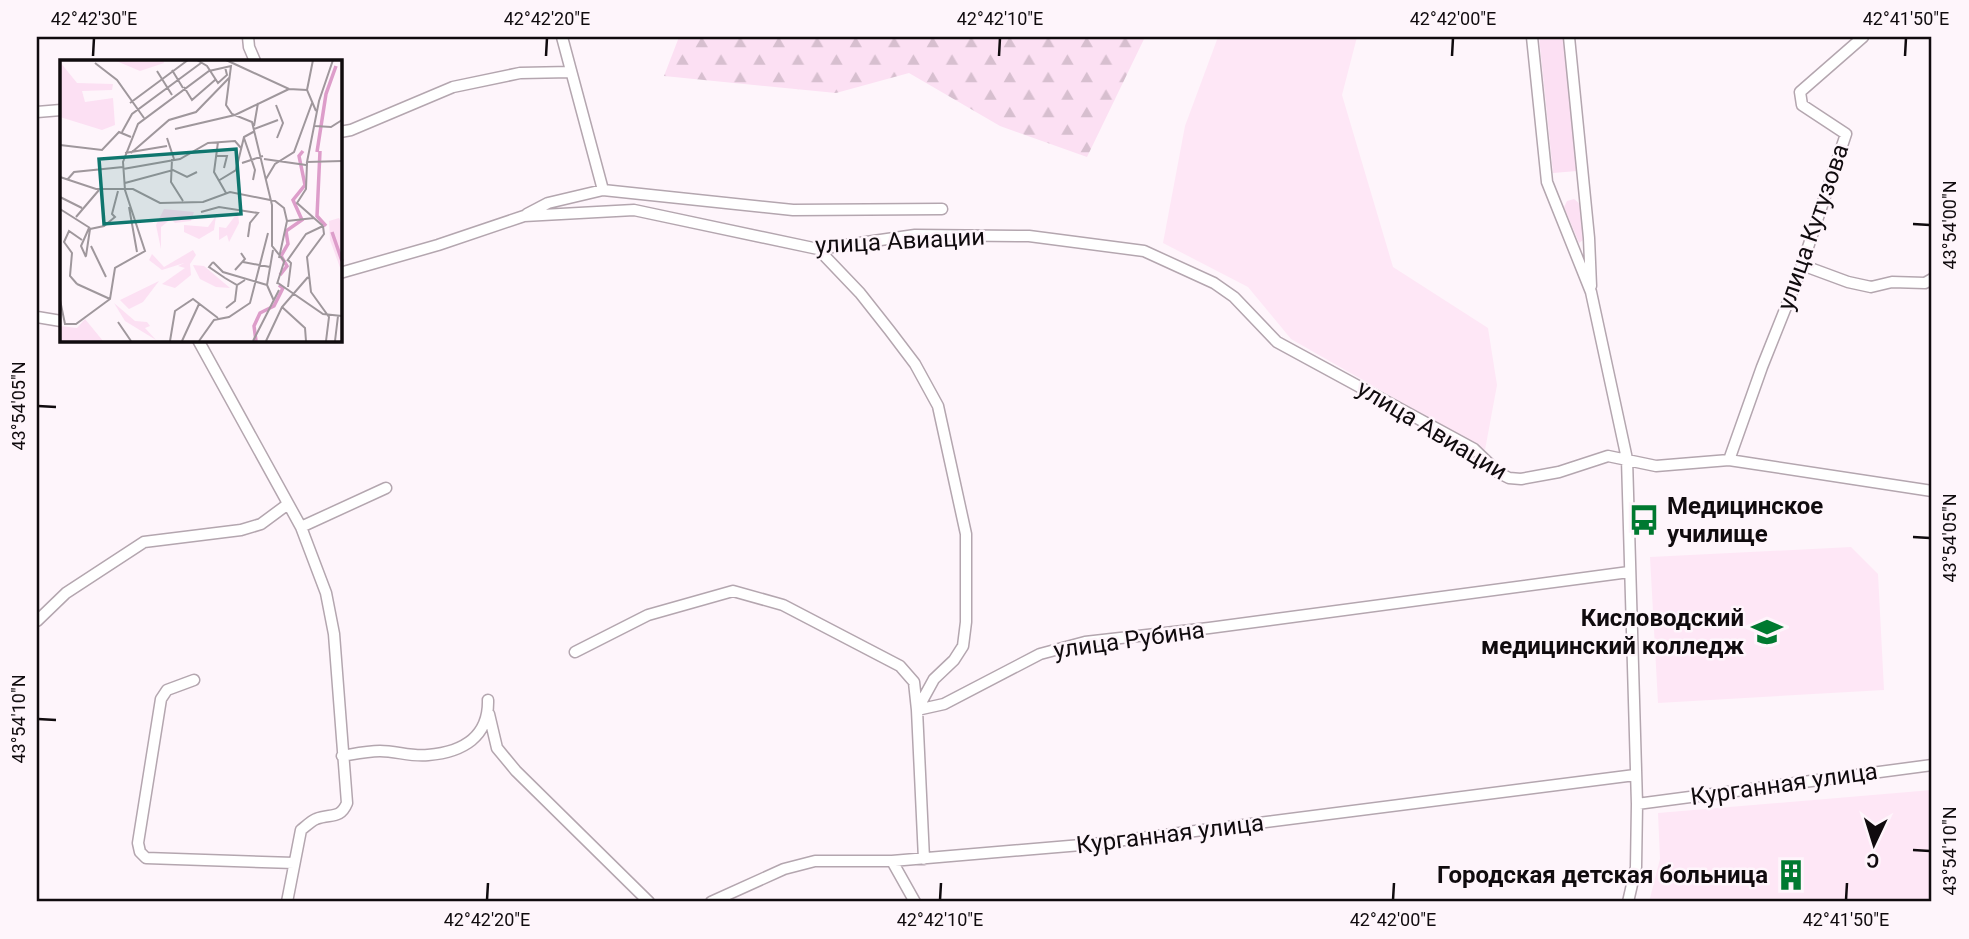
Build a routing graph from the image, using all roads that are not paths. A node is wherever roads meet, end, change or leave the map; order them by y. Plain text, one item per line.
1 (248, 37) edge
2 (562, 37) edge
3 (1532, 37) edge
4 (1569, 37) edge
5 (1863, 37) edge
6 (256, 60) edge
7 (571, 72) junction
8 (60, 110) edge
9 (37, 112) edge
10 (341, 127) edge
11 (351, 130) junction
12 (341, 132) edge
13 (603, 190) junction
14 (942, 209) dead end
15 (524, 216) junction
16 (818, 248) junction
17 (1802, 265) junction
18 (341, 273) edge
19 (1932, 279) edge
20 (1591, 292) junction
21 (37, 317) edge
22 (60, 321) edge
23 (199, 341) edge
24 (1627, 459) junction
25 (1729, 460) junction
26 (386, 488) dead end
27 (1932, 491) edge
28 (288, 504) junction
29 (301, 527) junction
30 (1629, 572) junction
31 (37, 621) edge
32 (575, 652) dead end
33 (194, 680) dead end
34 (488, 700) dead end
35 (917, 710) junction
36 (489, 714) junction
37 (342, 755) junction
38 (1932, 765) edge
39 (1635, 775) junction
40 (1637, 804) junction
41 (924, 859) junction
42 (892, 861) junction
43 (295, 863) junction
44 (287, 902) edge
45 (649, 902) edge
46 (711, 902) edge
47 (915, 902) edge
48 (1628, 902) edge

1 - 6 street
2 - 7 street
3 - 20 street
4 - 20 street
5 - 17 street, улица Кутузова
7 - 11 street
7 - 13 street
8 - 9 street
10 - 11 street
11 - 12 street
13 - 14 street, улица Авиации
13 - 15 street, улица Авиации
15 - 16 street, улица Авиации
15 - 18 street, улица Авиации
16 - 24 street, улица Авиации
16 - 35 street
17 - 19 street
17 - 25 street, улица Кутузова
20 - 24 street
21 - 22 street
23 - 28 street
24 - 25 street
24 - 30 street
25 - 27 street
26 - 29 street
28 - 29 street
28 - 31 street
29 - 37 street
30 - 35 street, улица Рубина
30 - 39 street
32 - 35 street
33 - 43 street
34 - 36 street
35 - 41 street
36 - 37 street
36 - 45 street
37 - 43 street
38 - 40 street, Курганная улица
39 - 40 street
39 - 41 street, Курганная улица
40 - 48 street
41 - 42 street, Курганная улица
42 - 46 street, Курганная улица
42 - 47 street
43 - 44 street

